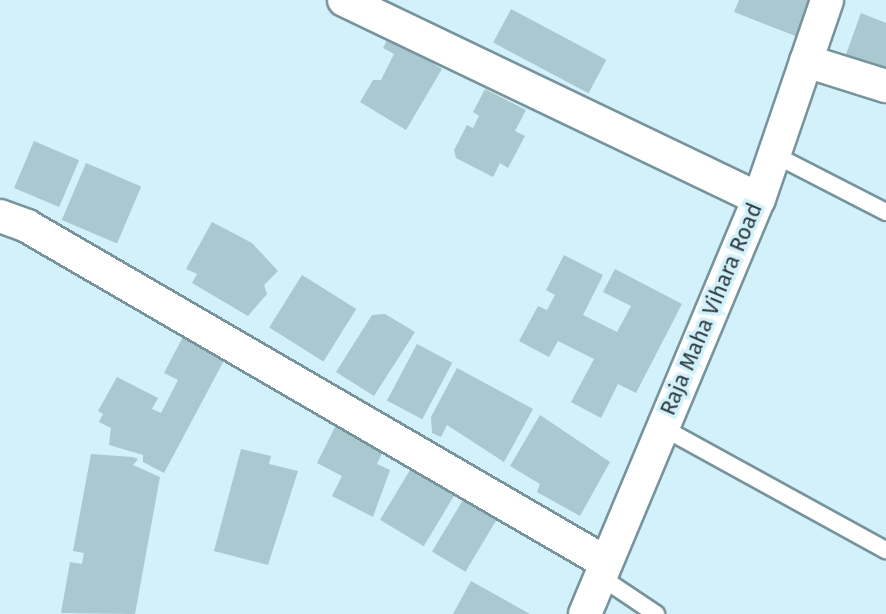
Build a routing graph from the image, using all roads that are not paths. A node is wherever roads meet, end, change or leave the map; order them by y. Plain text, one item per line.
1 (344, 0) edge
2 (827, 0) edge
3 (806, 61) junction
4 (886, 86) edge
5 (775, 155) junction
6 (759, 199) junction
7 (886, 212) edge
8 (0, 216) edge
9 (660, 426) junction
10 (886, 550) edge
11 (602, 568) junction
12 (585, 614) edge
13 (656, 614) edge

1 - 6 street
2 - 3 street, Raja Maha Vihara Road
3 - 4 street
3 - 5 street, Raja Maha Vihara Road
5 - 6 street, Raja Maha Vihara Road
5 - 7 lane
6 - 9 street, Raja Maha Vihara Road
8 - 11 street
9 - 10 lane
9 - 11 street, Raja Maha Vihara Road
11 - 12 street, Raja Maha Vihara Road
11 - 13 lane

